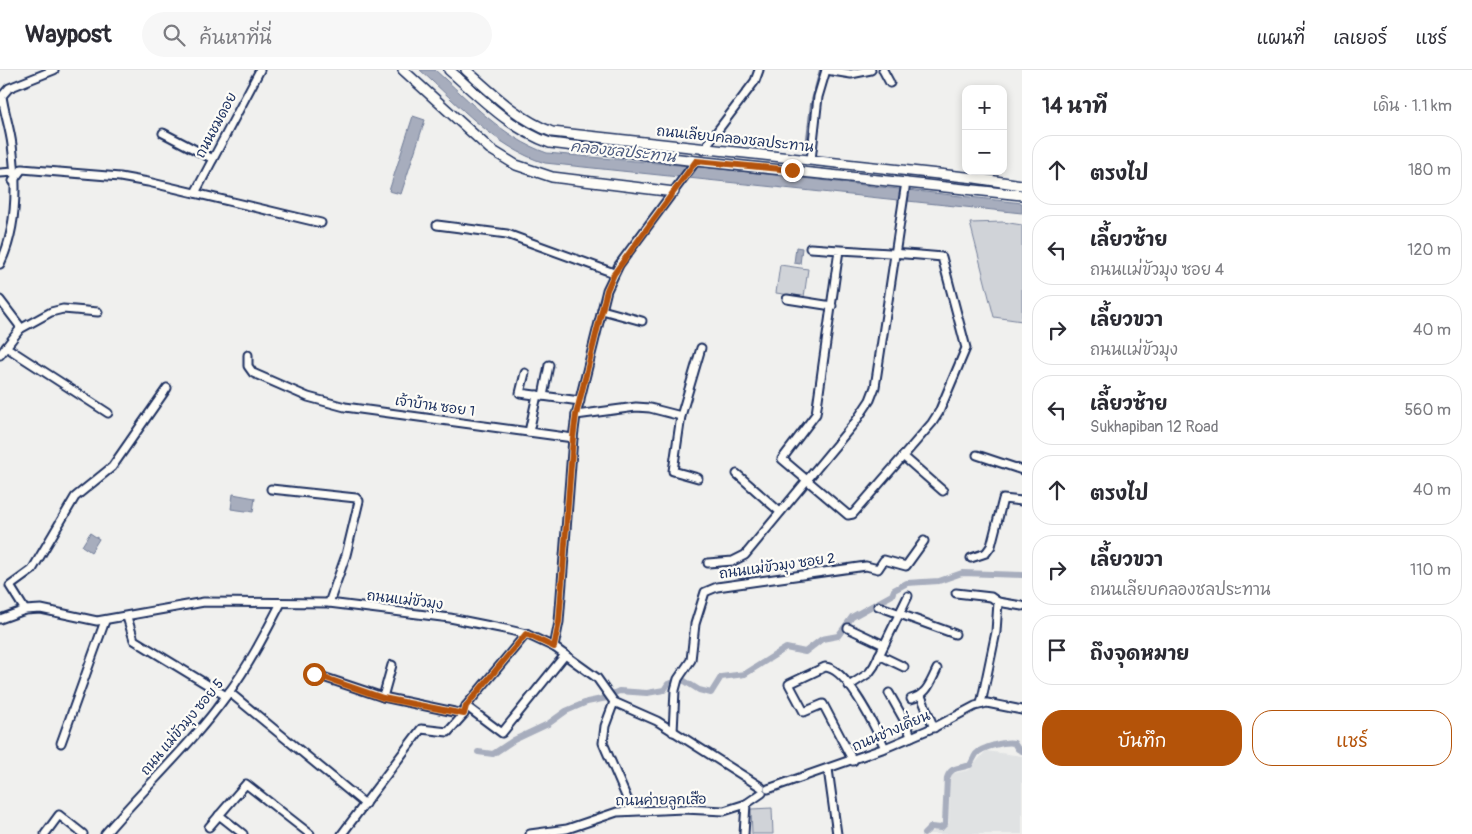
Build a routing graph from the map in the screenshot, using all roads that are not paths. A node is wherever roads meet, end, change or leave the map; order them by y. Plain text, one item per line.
1 (54, 70) edge
2 (260, 70) edge
3 (403, 70) edge
4 (449, 70) edge
5 (466, 70) edge
6 (758, 70) edge
7 (826, 70) edge
8 (871, 70) edge
9 (883, 70) edge
10 (890, 83) dead end
11 (163, 133) dead end
12 (680, 148) junction
13 (708, 150) junction
14 (213, 158) junction
15 (678, 158) junction
16 (810, 160) junction
17 (696, 161) junction
18 (742, 165) junction
19 (14, 172) junction
20 (0, 173) edge
21 (13, 181) junction
22 (906, 182) junction
23 (1022, 185) edge
24 (675, 190) junction
25 (195, 193) junction
26 (1022, 195) edge
27 (322, 223) dead end
28 (437, 225) dead end
29 (810, 248) dead end
30 (839, 250) junction
31 (896, 253) junction
32 (1, 260) edge
33 (614, 274) junction
34 (786, 299) dead end
35 (0, 300) edge
36 (832, 306) junction
37 (602, 310) junction
38 (98, 312) dead end
39 (642, 321) dead end
40 (20, 328) junction
41 (6, 346) junction
42 (701, 348) dead end
43 (0, 355) edge
44 (248, 355) dead end
45 (550, 365) dead end
46 (524, 373) dead end
47 (167, 388) dead end
48 (540, 395) junction
49 (580, 401) junction
50 (108, 413) dead end
51 (576, 415) junction
52 (681, 416) junction
53 (530, 432) junction
54 (573, 438) junction
55 (977, 455) dead end
56 (903, 456) junction
57 (1022, 470) edge
58 (737, 474) dead end
59 (698, 478) dead end
60 (806, 479) junction
61 (271, 489) dead end
62 (943, 491) dead end
63 (1022, 501) edge
64 (780, 512) junction
65 (924, 541) dead end
66 (971, 558) dead end
67 (708, 563) dead end
68 (956, 592) dead end
69 (908, 596) dead end
70 (998, 602) junction
71 (282, 603) junction
72 (329, 603) junction
73 (878, 606) dead end
74 (1022, 606) edge
75 (25, 610) junction
76 (899, 614) junction
77 (127, 617) junction
78 (0, 619) edge
79 (104, 621) junction
80 (848, 628) dead end
81 (526, 634) junction
82 (955, 634) dead end
83 (884, 645) junction
84 (554, 647) junction
85 (565, 655) junction
86 (879, 655) junction
87 (392, 665) dead end
88 (904, 667) dead end
89 (937, 669) dead end
90 (314, 674) dead end
91 (849, 686) junction
92 (889, 693) dead end
93 (228, 694) junction
94 (921, 696) junction
95 (383, 698) junction
96 (911, 699) dead end
97 (614, 702) junction
98 (981, 704) junction
99 (466, 706) junction
100 (1022, 710) edge
101 (464, 714) junction
102 (934, 728) junction
103 (673, 732) junction
104 (911, 737) junction
105 (61, 743) dead end
106 (885, 748) junction
107 (853, 761) junction
108 (828, 769) junction
109 (764, 789) junction
110 (365, 804) junction
111 (746, 804) junction
112 (632, 810) junction
113 (219, 815) junction
114 (209, 827) dead end
115 (306, 833) edge
116 (45, 834) edge
117 (83, 834) edge
118 (105, 834) edge
119 (243, 834) edge
120 (342, 834) edge
121 (530, 834) edge
122 (744, 834) edge
123 (837, 834) edge

1 - 19 street
2 - 14 street, ถนนชมดอย
3 - 24 main road
4 - 15 main road, ถนนเลียบคลองชลประทาน
5 - 12 main road, ถนนเลียบคลองชลประทาน
6 - 13 street
7 - 8 street
7 - 16 street
9 - 10 street
11 - 14 street
12 - 13 main road, ถนนเลียบคลองชลประทาน
12 - 15 main road
13 - 16 main road, ถนนเลียบคลองชลประทาน
13 - 18 main road
14 - 25 street, ถนนชมดอย
15 - 17 main road, ถนนเลียบคลองชลประทาน
16 - 23 main road, ถนนเลียบคลองชลประทาน
17 - 18 main road, ถนนเลียบคลองชลประทาน
17 - 24 street
18 - 22 main road, ถนนเลียบคลองชลประทาน
19 - 20 street
19 - 21 street
21 - 25 street
21 - 32 street
22 - 26 main road, ถนนเลียบคลองชลประทาน
22 - 31 street
24 - 33 street
25 - 27 street
28 - 33 street
29 - 30 street
30 - 31 street
30 - 36 street
31 - 56 street
31 - 60 street
33 - 37 street
34 - 36 street
35 - 40 street
36 - 60 street
37 - 39 street
37 - 49 street
38 - 40 street
40 - 41 street
41 - 43 street
41 - 50 street
42 - 52 street
44 - 53 street, เจ้าบ้าน ซอย 1
45 - 48 street
46 - 48 street
47 - 75 street
48 - 49 street
48 - 53 street
49 - 51 street
51 - 52 street
51 - 54 street
52 - 59 street
53 - 54 street, เจ้าบ้าน ซอย 1
54 - 84 street
55 - 57 street
56 - 60 street
56 - 62 street
58 - 64 street
60 - 64 street
61 - 72 street
63 - 66 street
64 - 67 street
65 - 103 street, ถนนแม่ขัวมุง ซอย 2
68 - 70 street
69 - 76 street
70 - 74 street
70 - 98 street
71 - 72 street, ถนนแม่ขัวมุง
71 - 77 street, ถนนแม่ขัวมุง
71 - 93 street, ถนน แม่ขัวมุง ซอย 5
72 - 81 street, ถนนแม่ขัวมุง
73 - 76 street
75 - 78 street, ถนนแม่ขัวมุง
75 - 79 street, ถนนแม่ขัวมุง
76 - 82 street
76 - 83 street
77 - 79 street, ถนนแม่ขัวมุง
77 - 93 street
79 - 105 street
80 - 83 street
81 - 84 street, ถนนแม่ขัวมุง
81 - 99 street
83 - 86 street
84 - 85 street, ถนนแม่ขัวมุง
85 - 97 street, ถนนแม่ขัวมุง
85 - 99 street
86 - 88 street
86 - 91 street
87 - 95 street
89 - 94 street
90 - 95 street
91 - 106 street
91 - 107 street
92 - 104 street
93 - 110 street
93 - 118 street, ถนน แม่ขัวมุง ซอย 5
94 - 96 street
94 - 102 street
95 - 101 street
97 - 103 street
97 - 112 street
98 - 100 street, ถนนช่างเคี่ยน
98 - 102 street, ถนนช่างเคี่ยน
99 - 101 street
101 - 110 street
102 - 104 street, ถนนช่างเคี่ยน
103 - 109 street
104 - 106 street, ถนนช่างเคี่ยน
106 - 107 street, ถนนช่างเคี่ยน
107 - 108 street, ถนนช่างเคี่ยน
108 - 109 street, ถนนช่างเคี่ยน
108 - 123 street
109 - 111 street, ถนนค่ายลูกเสือ
110 - 120 street
111 - 112 street, ถนนค่ายลูกเสือ
111 - 122 street
112 - 121 street, ถนนค่ายลูกเสือ
113 - 114 street
113 - 115 street
113 - 119 street
116 - 117 street

